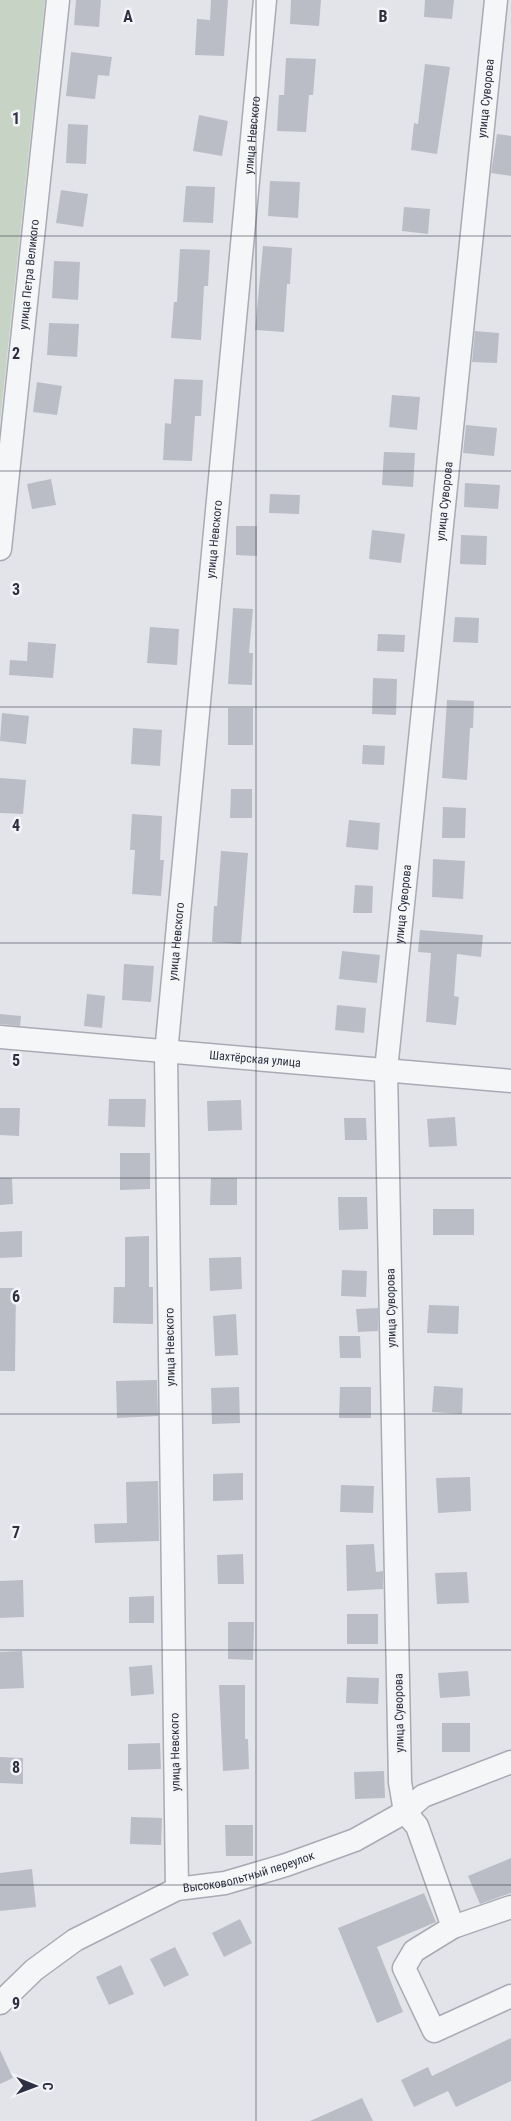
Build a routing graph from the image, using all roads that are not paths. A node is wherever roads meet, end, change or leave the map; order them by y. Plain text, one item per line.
1 (58, 0) edge
2 (265, 0) edge
3 (496, 0) edge
4 (0, 548) edge
5 (0, 1038) edge
6 (166, 1053) junction
7 (386, 1070) junction
8 (511, 1081) edge
9 (511, 1762) edge
10 (405, 1812) junction
11 (177, 1889) junction
12 (511, 1907) edge
13 (454, 1927) junction
14 (511, 1996) edge
15 (0, 2003) edge

1 - 4 street, улица Петра Великого
2 - 6 street, улица Невского
3 - 7 street, улица Суворова
5 - 6 street, Шахтёрская улица
6 - 7 street, Шахтёрская улица
6 - 11 street, улица Невского
7 - 8 street, Шахтёрская улица
7 - 10 street, улица Суворова
9 - 10 street, Высоковольтный переулок
10 - 11 street, Высоковольтный переулок
10 - 13 street
11 - 15 street, Высоковольтный переулок
12 - 13 street
13 - 14 street

